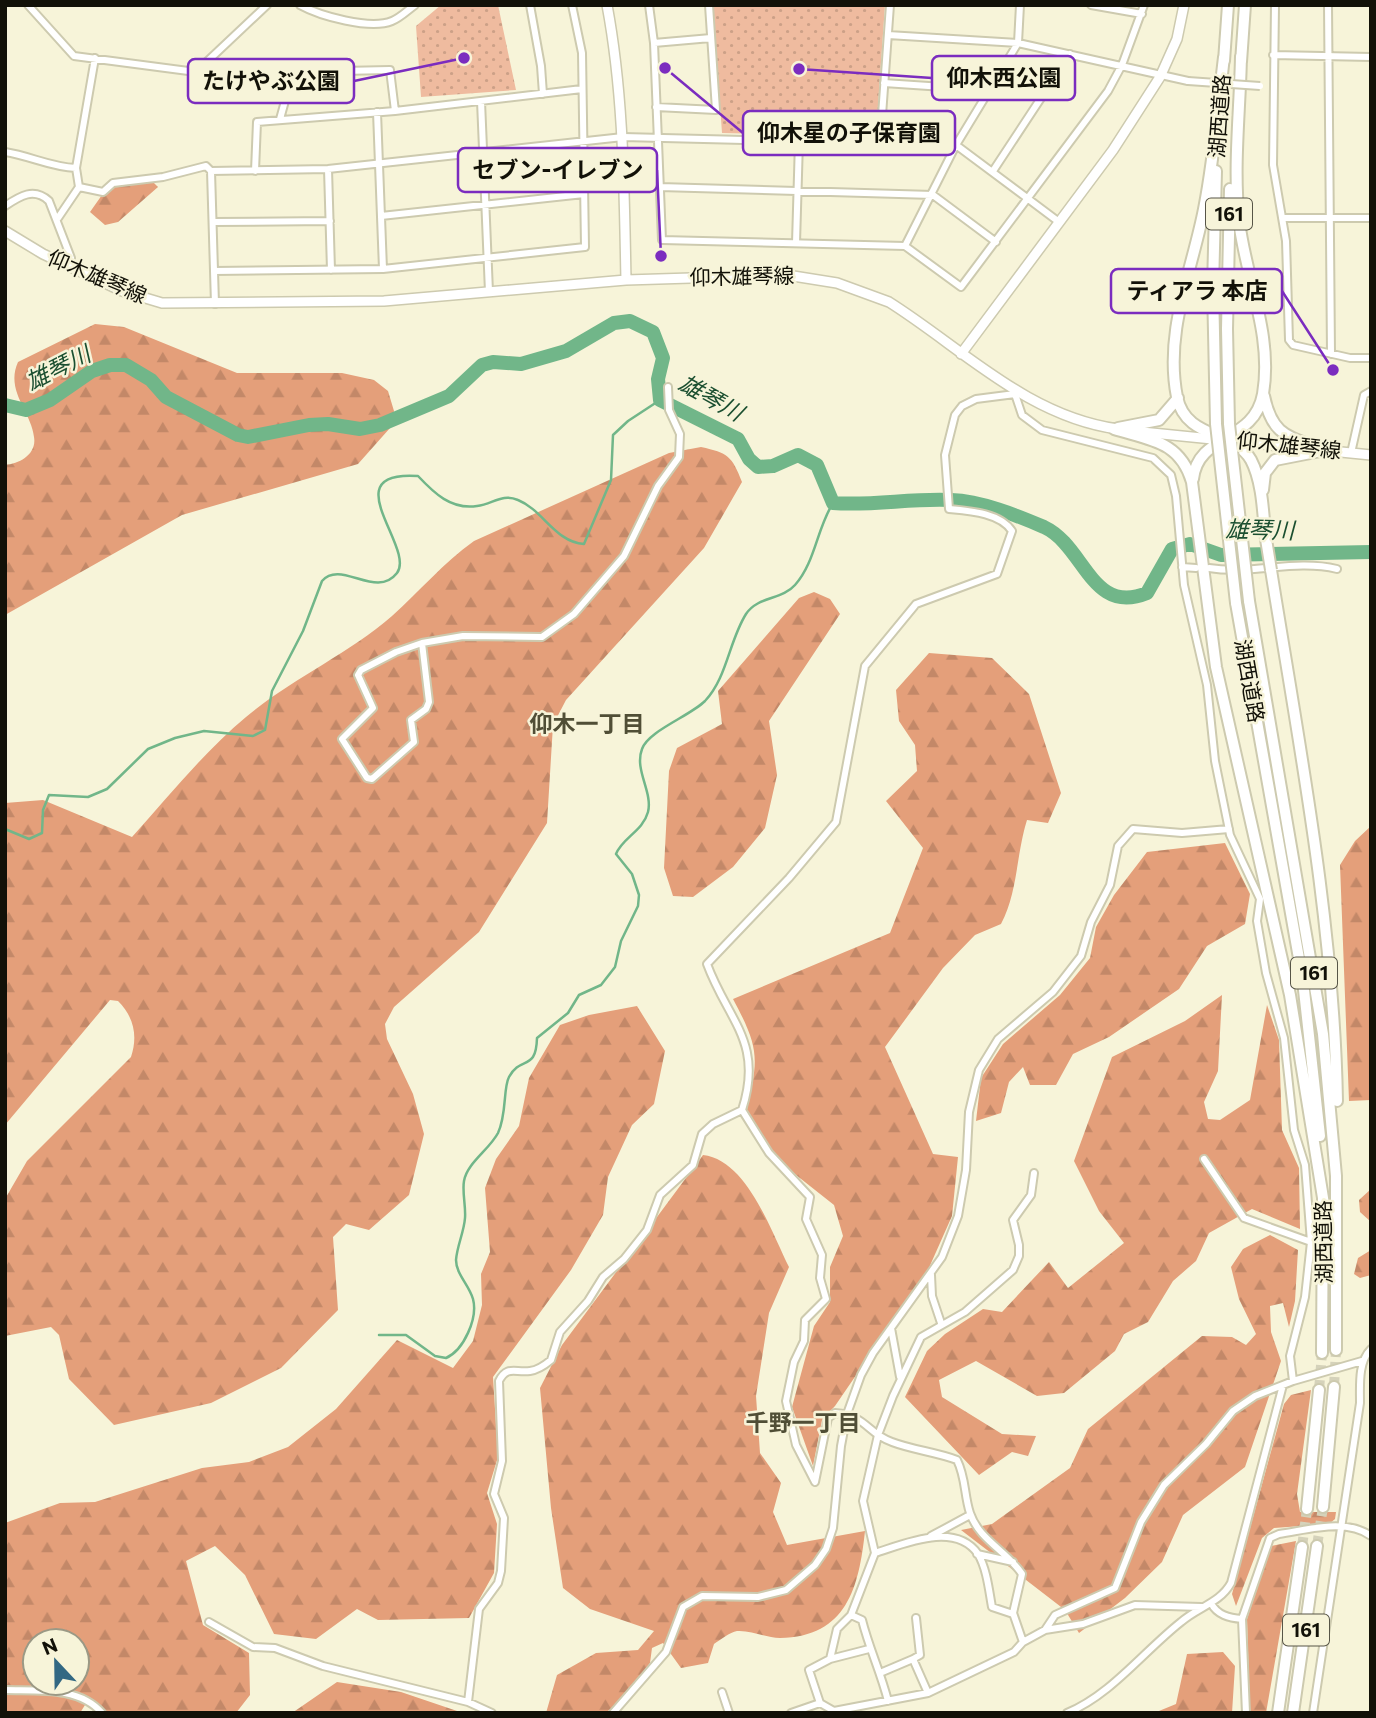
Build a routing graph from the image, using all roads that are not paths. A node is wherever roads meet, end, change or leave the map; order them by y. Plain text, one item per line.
1 (28, 5) edge
2 (267, 5) edge
3 (300, 5) edge
4 (415, 5) edge
5 (530, 5) edge
6 (572, 5) edge
7 (607, 5) edge
8 (649, 5) edge
9 (709, 5) edge
10 (890, 5) edge
11 (1020, 5) edge
12 (1091, 5) edge
13 (1144, 5) edge
14 (1184, 5) edge
15 (1228, 5) edge
16 (1245, 5) edge
17 (1275, 5) edge
18 (1328, 5) edge
19 (1142, 14) junction
20 (888, 35) junction
21 (711, 38) junction
22 (654, 43) junction
23 (1018, 43) junction
24 (1070, 54) junction
25 (1273, 55) junction
26 (1328, 56) junction
27 (1224, 57) junction
28 (1241, 57) junction
29 (1371, 57) edge
30 (95, 58) junction
31 (1122, 65) junction
32 (1160, 77) junction
33 (884, 83) junction
34 (1273, 86) junction
35 (582, 89) junction
36 (989, 90) junction
37 (543, 94) junction
38 (481, 101) junction
39 (656, 107) junction
40 (395, 111) junction
41 (377, 112) junction
42 (280, 119) junction
43 (623, 137) junction
44 (658, 137) junction
45 (583, 141) junction
46 (799, 141) junction
47 (880, 142) junction
48 (956, 145) junction
49 (5, 152) edge
50 (483, 152) junction
51 (379, 164) junction
52 (76, 168) junction
53 (328, 169) junction
54 (211, 171) junction
55 (255, 171) junction
56 (993, 171) junction
57 (79, 187) junction
58 (660, 187) junction
59 (797, 190) junction
60 (584, 194) junction
61 (933, 195) junction
62 (1028, 198) junction
63 (486, 205) junction
64 (5, 206) edge
65 (381, 216) junction
66 (58, 218) junction
67 (1282, 218) junction
68 (1328, 218) junction
69 (1371, 218) edge
70 (330, 221) junction
71 (213, 222) junction
72 (1059, 222) junction
73 (5, 231) edge
74 (996, 242) junction
75 (796, 243) junction
76 (905, 246) junction
77 (488, 258) junction
78 (70, 266) junction
79 (383, 269) junction
80 (331, 270) junction
81 (214, 271) junction
82 (626, 280) junction
83 (489, 292) junction
84 (215, 304) junction
85 (961, 354) junction
86 (1331, 354) junction
87 (1371, 358) edge
88 (668, 387) dead end
89 (1371, 391) edge
90 (1016, 392) junction
91 (1263, 393) junction
92 (1178, 398) junction
93 (1114, 429) junction
94 (1225, 440) junction
95 (1326, 450) junction
96 (1351, 453) junction
97 (1371, 455) edge
98 (1192, 482) junction
99 (1262, 500) junction
100 (1182, 564) junction
101 (1202, 567) junction
102 (1337, 569) dead end
103 (422, 643) junction
104 (1229, 829) junction
105 (742, 1110) junction
106 (1204, 1159) dead end
107 (1034, 1173) dead end
108 (1336, 1176) junction
109 (1324, 1204) junction
110 (1311, 1242) junction
111 (931, 1275) junction
112 (941, 1324) junction
113 (891, 1328) junction
114 (1371, 1349) edge
115 (1336, 1350) tunnel mouth
116 (1322, 1353) tunnel mouth
117 (1362, 1361) junction
118 (900, 1379) junction
119 (1293, 1381) junction
120 (1283, 1385) junction
121 (1334, 1387) tunnel mouth
122 (1319, 1390) tunnel mouth
123 (847, 1414) junction
124 (878, 1435) junction
125 (1323, 1507) tunnel mouth
126 (1307, 1509) tunnel mouth
127 (970, 1515) junction
128 (1343, 1526) junction
129 (931, 1536) junction
130 (1371, 1536) edge
131 (1317, 1546) tunnel mouth
132 (1302, 1547) tunnel mouth
133 (875, 1553) junction
134 (977, 1554) junction
135 (1015, 1563) junction
136 (1211, 1604) junction
137 (1201, 1607) junction
138 (851, 1615) junction
139 (1013, 1615) junction
140 (916, 1618) dead end
141 (1242, 1619) junction
142 (209, 1622) dead end
143 (1045, 1630) junction
144 (1023, 1642) junction
145 (869, 1648) junction
146 (830, 1659) junction
147 (913, 1659) junction
148 (880, 1673) junction
149 (8, 1690) edge
150 (722, 1692) dead end
151 (928, 1693) junction
152 (5, 1698) edge
153 (888, 1701) junction
154 (468, 1702) junction
155 (820, 1703) junction
156 (877, 1704) junction
157 (102, 1713) edge
158 (492, 1713) edge
159 (612, 1713) edge
160 (729, 1713) edge
161 (791, 1713) edge
162 (877, 1713) edge
163 (1067, 1713) edge
164 (1246, 1713) edge
165 (1278, 1713) edge
166 (1293, 1713) edge
167 (1312, 1713) edge

1 - 30 street
2 - 30 street
3 - 4 street
5 - 37 street
6 - 35 street
7 - 43 main road
8 - 22 street
9 - 21 street
10 - 20 street
11 - 23 street
12 - 19 street
13 - 19 street
14 - 32 main road
15 - 27 highway, 湖西道路 / 161
16 - 28 highway, 湖西道路 / 161
17 - 25 street
18 - 26 street
19 - 31 street
20 - 23 street
20 - 33 street
21 - 22 street
21 - 39 street
22 - 39 street
23 - 24 street
23 - 36 street
24 - 31 street
24 - 56 street
25 - 26 street
25 - 34 street
26 - 29 street
26 - 68 street
27 - 92 highway
27 - 109 highway, 湖西道路 / 161, bridge
28 - 91 highway
28 - 108 highway, 湖西道路 / 161, bridge
30 - 52 street
31 - 32 street
31 - 62 street
32 - 34 street, bridge
32 - 72 main road
33 - 36 street
33 - 47 street
34 - 67 street
35 - 37 street
35 - 45 street
36 - 48 street
37 - 38 street
38 - 40 street
38 - 50 street
39 - 44 street
40 - 41 street
40 - 42 street
41 - 42 street
41 - 51 street
42 - 55 street
43 - 44 street
43 - 45 street
43 - 82 main road
44 - 46 street
44 - 58 street
45 - 50 street
45 - 60 street
46 - 47 street
46 - 59 street
47 - 48 street
48 - 56 street
48 - 61 street
49 - 52 street
50 - 51 street
50 - 63 street
51 - 53 street
51 - 65 street
52 - 57 street
53 - 55 street
53 - 70 street
54 - 55 street
54 - 57 street
54 - 71 street
56 - 62 street
57 - 66 street
58 - 59 street
58 - 75 street
59 - 61 street
59 - 75 street
60 - 63 street
60 - 77 street
61 - 74 street
61 - 76 street
62 - 72 street
62 - 74 street
63 - 65 street
63 - 77 street
64 - 66 street
65 - 79 street
66 - 78 street
67 - 68 street
67 - 86 street
68 - 69 street
68 - 86 street
70 - 71 street
70 - 80 street
71 - 81 street
72 - 85 main road
73 - 78 main road, 仰木雄琴線
74 - 76 street
75 - 76 street
77 - 79 street
77 - 83 street
78 - 84 main road, 仰木雄琴線
79 - 80 street
80 - 81 street
81 - 84 street
82 - 83 main road, 仰木雄琴線
82 - 85 main road, 仰木雄琴線
83 - 84 main road, 仰木雄琴線
85 - 90 main road, 仰木雄琴線
86 - 87 street
88 - 103 street
89 - 96 street
90 - 93 main road, 仰木雄琴線
90 - 100 street
90 - 105 street
91 - 94 highway
91 - 95 highway
92 - 93 highway
92 - 94 highway
93 - 94 main road, 仰木雄琴線
93 - 98 highway
94 - 95 main road, 仰木雄琴線
94 - 98 highway
94 - 99 highway
95 - 96 main road, 仰木雄琴線
95 - 99 highway
96 - 97 main road, 仰木雄琴線
98 - 101 highway
99 - 108 highway, bridge
100 - 101 street
100 - 104 street
101 - 102 street
101 - 109 highway
103 - 103 street
104 - 110 street
104 - 111 street
105 - 123 street
105 - 154 street
106 - 110 street
107 - 112 street
108 - 115 highway, 湖西道路 / 161
109 - 116 highway, 湖西道路 / 161
110 - 119 street
111 - 112 street
111 - 113 street
112 - 118 street
113 - 118 street
113 - 123 street
114 - 117 street
117 - 119 street
117 - 128 street
118 - 124 street
119 - 120 street
120 - 136 street
120 - 143 street
121 - 125 highway
122 - 126 highway
123 - 124 street
123 - 159 street
124 - 127 street
124 - 133 street
127 - 129 street
127 - 135 street
128 - 130 street
128 - 141 street
128 - 167 street
129 - 133 street
129 - 134 street
131 - 166 highway, 161
132 - 165 highway, 161
133 - 138 street
134 - 135 street
134 - 139 street
135 - 139 street
136 - 137 street
136 - 141 street
137 - 143 street
137 - 163 street
138 - 145 street
138 - 146 street
139 - 144 street
140 - 147 street
141 - 164 street
142 - 154 street
143 - 144 street
144 - 151 street
145 - 146 street
145 - 148 street
146 - 155 street
147 - 148 street
147 - 151 street
148 - 153 street
149 - 152 street
149 - 157 street
150 - 160 street
151 - 153 street
153 - 156 street
154 - 158 street
155 - 156 street
155 - 161 street
156 - 162 street

